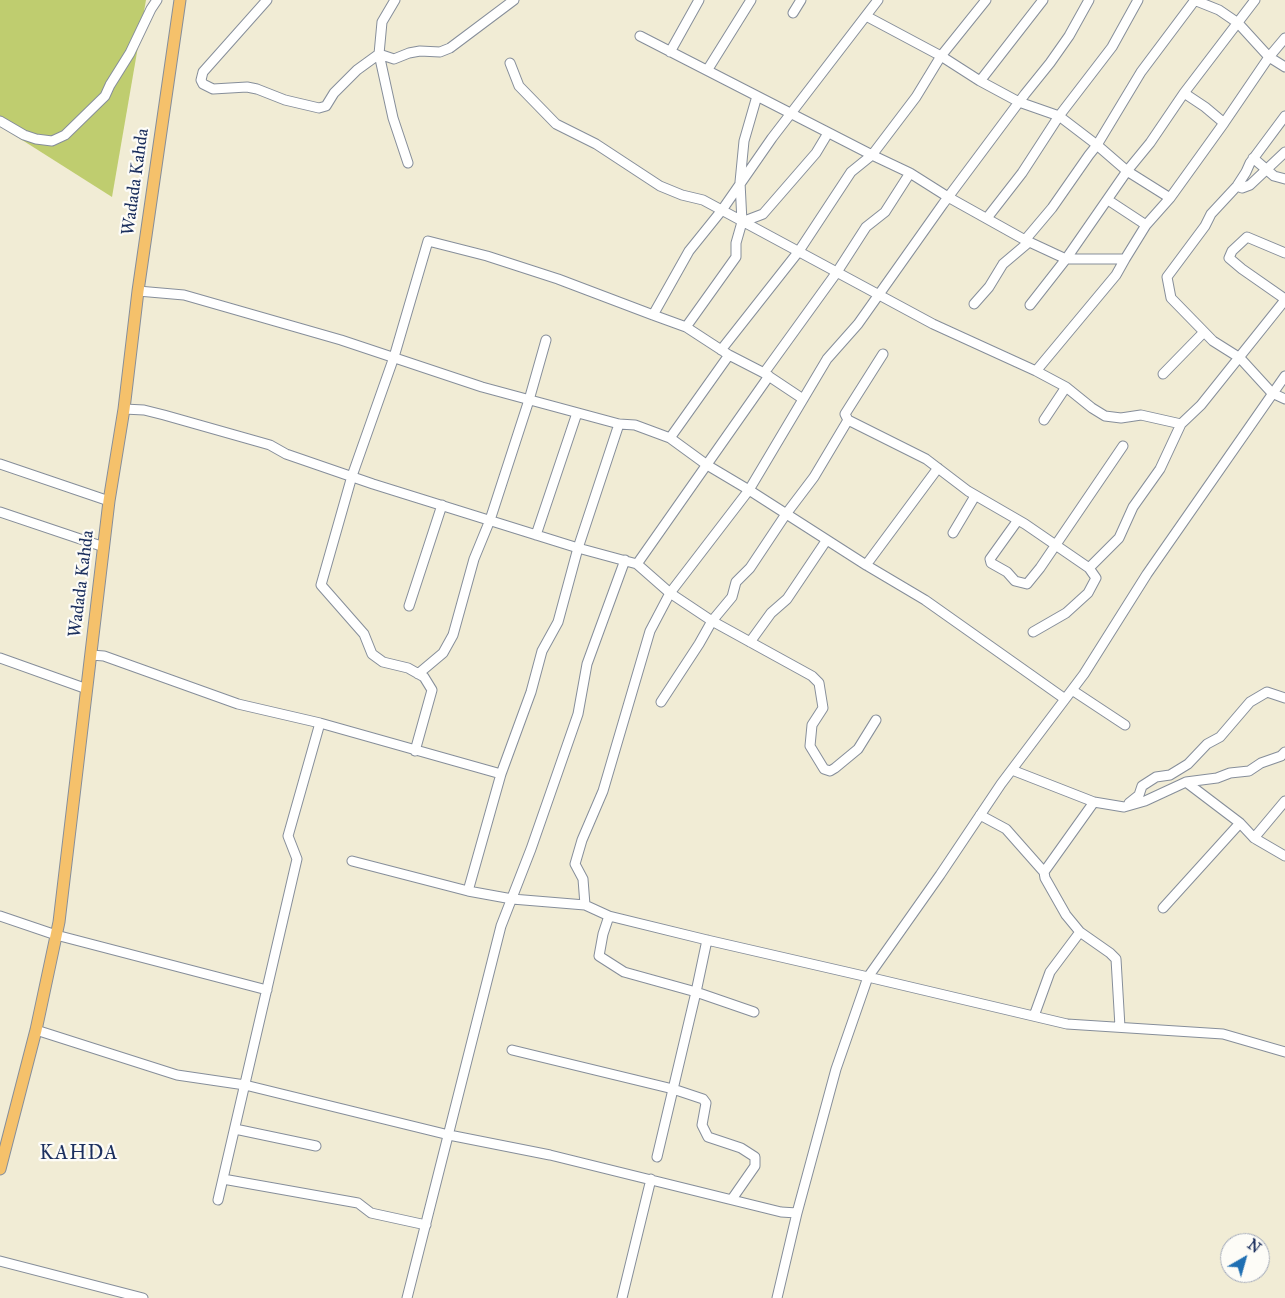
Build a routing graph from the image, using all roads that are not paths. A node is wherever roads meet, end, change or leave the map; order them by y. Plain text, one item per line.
1 (158, 0) edge
2 (180, 0) edge
3 (268, 0) edge
4 (395, 0) edge
5 (514, 0) edge
6 (699, 0) edge
7 (751, 0) edge
8 (801, 0) edge
9 (878, 0) edge
10 (986, 0) edge
11 (1043, 0) edge
12 (1089, 0) edge
13 (1138, 0) edge
14 (1194, 0) edge
15 (1255, 0) edge
16 (793, 13) dead end
17 (866, 16) junction
18 (1238, 23) junction
19 (640, 36) dead end
20 (1285, 38) edge
21 (670, 52) junction
22 (378, 54) junction
23 (941, 56) junction
24 (1269, 57) junction
25 (510, 63) dead end
26 (1285, 68) edge
27 (708, 70) junction
28 (980, 81) junction
29 (1184, 93) junction
30 (757, 96) junction
31 (1019, 102) junction
32 (792, 114) junction
33 (1059, 116) junction
34 (1285, 116) edge
35 (0, 121) edge
36 (1224, 123) junction
37 (828, 133) junction
38 (1098, 145) junction
39 (1285, 152) edge
40 (872, 155) junction
41 (1253, 158) junction
42 (408, 163) dead end
43 (1267, 170) junction
44 (1127, 172) junction
45 (910, 173) junction
46 (1285, 179) edge
47 (740, 182) junction
48 (1236, 186) junction
49 (948, 197) junction
50 (1170, 198) junction
51 (1108, 200) junction
52 (722, 210) junction
53 (987, 218) junction
54 (742, 222) junction
55 (1146, 225) junction
56 (1027, 241) junction
57 (799, 251) junction
58 (1285, 253) edge
59 (1066, 259) junction
60 (1125, 259) junction
61 (837, 272) junction
62 (138, 291) junction
63 (878, 295) junction
64 (1285, 300) edge
65 (974, 304) dead end
66 (1030, 305) dead end
67 (653, 315) junction
68 (686, 327) junction
69 (1204, 332) junction
70 (546, 340) dead end
71 (721, 350) junction
72 (883, 354) dead end
73 (729, 355) junction
74 (394, 357) junction
75 (1240, 358) junction
76 (1036, 372) junction
77 (767, 374) junction
78 (1163, 374) dead end
79 (1285, 376) edge
80 (1066, 387) junction
81 (1272, 393) junction
82 (803, 399) junction
83 (1285, 399) edge
84 (529, 400) junction
85 (124, 409) junction
86 (577, 413) junction
87 (848, 420) junction
88 (1044, 420) dead end
89 (620, 424) junction
90 (1181, 424) junction
91 (670, 438) junction
92 (1122, 446) dead end
93 (0, 464) edge
94 (707, 466) junction
95 (938, 468) junction
96 (352, 476) junction
97 (749, 490) junction
98 (976, 496) junction
99 (109, 501) junction
100 (442, 505) junction
101 (0, 512) edge
102 (786, 514) junction
103 (490, 520) junction
104 (1018, 520) junction
105 (954, 533) dead end
106 (536, 535) junction
107 (826, 540) junction
108 (1056, 546) junction
109 (104, 547) junction
110 (578, 548) junction
111 (625, 560) junction
112 (637, 564) junction
113 (866, 565) junction
114 (1089, 568) junction
115 (670, 593) junction
116 (409, 606) dead end
117 (712, 621) junction
118 (1033, 632) dead end
119 (750, 642) junction
120 (91, 655) junction
121 (0, 658) edge
122 (418, 674) junction
123 (87, 689) junction
124 (1072, 690) junction
125 (1285, 694) edge
126 (1285, 698) edge
127 (1065, 699) junction
128 (661, 702) dead end
129 (876, 720) dead end
130 (320, 723) junction
131 (1125, 725) dead end
132 (415, 751) junction
133 (1285, 752) edge
134 (1012, 770) junction
135 (501, 774) junction
136 (1186, 782) junction
137 (1285, 801) edge
138 (1094, 802) junction
139 (1124, 807) junction
140 (980, 815) junction
141 (1240, 824) junction
142 (1254, 838) junction
143 (1285, 856) edge
144 (352, 861) dead end
145 (1044, 872) junction
146 (468, 891) junction
147 (512, 899) junction
148 (585, 905) junction
149 (1163, 908) dead end
150 (0, 916) edge
151 (609, 916) junction
152 (1080, 932) junction
153 (56, 935) junction
154 (706, 940) junction
155 (868, 977) junction
156 (267, 990) junction
157 (696, 992) junction
158 (754, 1012) dead end
159 (1034, 1016) junction
160 (1120, 1027) junction
161 (36, 1030) junction
162 (512, 1050) dead end
163 (1285, 1052) edge
164 (245, 1085) junction
165 (673, 1089) junction
166 (235, 1129) junction
167 (449, 1135) junction
168 (316, 1146) dead end
169 (657, 1156) dead end
170 (0, 1168) edge
171 (223, 1179) junction
172 (651, 1179) junction
173 (732, 1199) junction
174 (218, 1200) dead end
175 (797, 1213) junction
176 (426, 1225) junction
177 (0, 1261) edge
178 (144, 1298) edge
179 (407, 1298) edge
180 (622, 1298) edge
181 (777, 1298) edge

1 - 35 street
2 - 62 main road, Wadada Kahda
3 - 22 street
4 - 22 street
5 - 22 street
6 - 21 street
7 - 27 street
8 - 16 street
9 - 17 street
10 - 23 street
11 - 28 street
12 - 31 street
13 - 33 street
14 - 18 street
14 - 38 street
15 - 18 street
17 - 23 street
17 - 32 street
18 - 24 street
18 - 29 street
19 - 21 street
20 - 24 street
21 - 27 street
22 - 42 street
23 - 28 street
23 - 40 street
24 - 26 street
24 - 36 street
25 - 52 street
27 - 30 street
28 - 31 street
29 - 36 street
29 - 44 street
30 - 32 street
30 - 47 street
31 - 33 street
31 - 49 street
32 - 37 street
32 - 47 street
33 - 38 street
33 - 53 street
34 - 41 street
36 - 50 street
37 - 40 street
37 - 54 street
38 - 44 street
38 - 56 street
39 - 43 street
40 - 45 street
40 - 57 street
41 - 43 street
41 - 48 street
43 - 46 street
43 - 48 street
44 - 50 street
44 - 51 street
45 - 49 street
45 - 61 street
47 - 52 street
47 - 54 street
48 - 69 street
49 - 53 street
49 - 63 street
50 - 55 street
51 - 55 street
51 - 59 street
52 - 54 street
52 - 67 street
53 - 56 street
54 - 57 street
54 - 68 street
55 - 60 street
56 - 59 street
56 - 65 street
57 - 61 street
57 - 71 street
58 - 64 street
59 - 60 street
59 - 66 street
60 - 76 street
61 - 63 street
61 - 77 street
62 - 74 street
62 - 85 main road, Wadada Kahda
63 - 76 street
63 - 82 street
64 - 75 street
67 - 68 street
67 - 74 street
68 - 71 street
69 - 75 street
69 - 78 street
70 - 84 street
71 - 73 street
72 - 87 street
73 - 77 street
73 - 91 street
74 - 84 street
74 - 96 street
75 - 81 street
75 - 90 street
76 - 80 street
77 - 82 street
77 - 94 street
79 - 81 street
80 - 88 street
80 - 90 street
81 - 83 street
81 - 124 street
82 - 97 street
84 - 86 street
84 - 103 street
85 - 96 street
85 - 99 main road, Wadada Kahda
86 - 89 street
86 - 106 street
87 - 95 street
87 - 102 street
89 - 91 street
89 - 110 street
90 - 114 street
91 - 94 street
92 - 108 street
93 - 99 street
94 - 97 street
94 - 112 street
95 - 98 street
95 - 113 street
96 - 100 street
96 - 122 street
97 - 102 street
97 - 115 street
98 - 104 street
98 - 105 street
99 - 109 main road, Wadada Kahda
100 - 103 street
100 - 116 street
101 - 109 street
102 - 107 street
102 - 117 street
103 - 106 street
103 - 122 street
104 - 108 street
104 - 108 street
106 - 110 street
107 - 113 street
107 - 119 street
108 - 114 street
109 - 120 main road, Wadada Kahda
110 - 111 street
110 - 135 street
111 - 112 street
111 - 147 street
112 - 115 street
113 - 127 street
114 - 118 street
115 - 117 street
115 - 148 street
117 - 119 street
117 - 128 street
119 - 129 street
120 - 123 main road, Wadada Kahda
120 - 130 street
121 - 123 street
122 - 132 street
123 - 153 main road, Wadada Kahda
124 - 127 street
124 - 131 street
125 - 126 street
126 - 139 street
127 - 134 street
130 - 132 street
130 - 156 street
132 - 135 street
133 - 136 street
134 - 138 street
134 - 140 street
135 - 146 street
136 - 139 street
136 - 141 street
137 - 142 street
138 - 139 street
138 - 145 street
140 - 145 street
140 - 155 street
141 - 142 street
141 - 149 street
142 - 143 street
144 - 146 street
145 - 152 street
146 - 147 street
147 - 148 street
147 - 167 street
148 - 151 street
150 - 153 street
151 - 154 street
151 - 157 street
152 - 159 street
152 - 160 street
153 - 156 street
153 - 161 main road, Wadada Kahda
154 - 155 street
154 - 157 street
155 - 159 street
155 - 175 street
156 - 164 street
157 - 158 street
157 - 165 street
159 - 160 street
160 - 163 street
161 - 164 street
161 - 170 main road, Wadada Kahda
162 - 165 street
164 - 166 street
164 - 167 street
165 - 169 street
165 - 173 street
166 - 168 street
166 - 171 street
167 - 172 street
167 - 176 street
171 - 174 street
171 - 176 street
172 - 173 street
172 - 180 street
173 - 175 street
175 - 181 street
176 - 179 street
177 - 178 street

